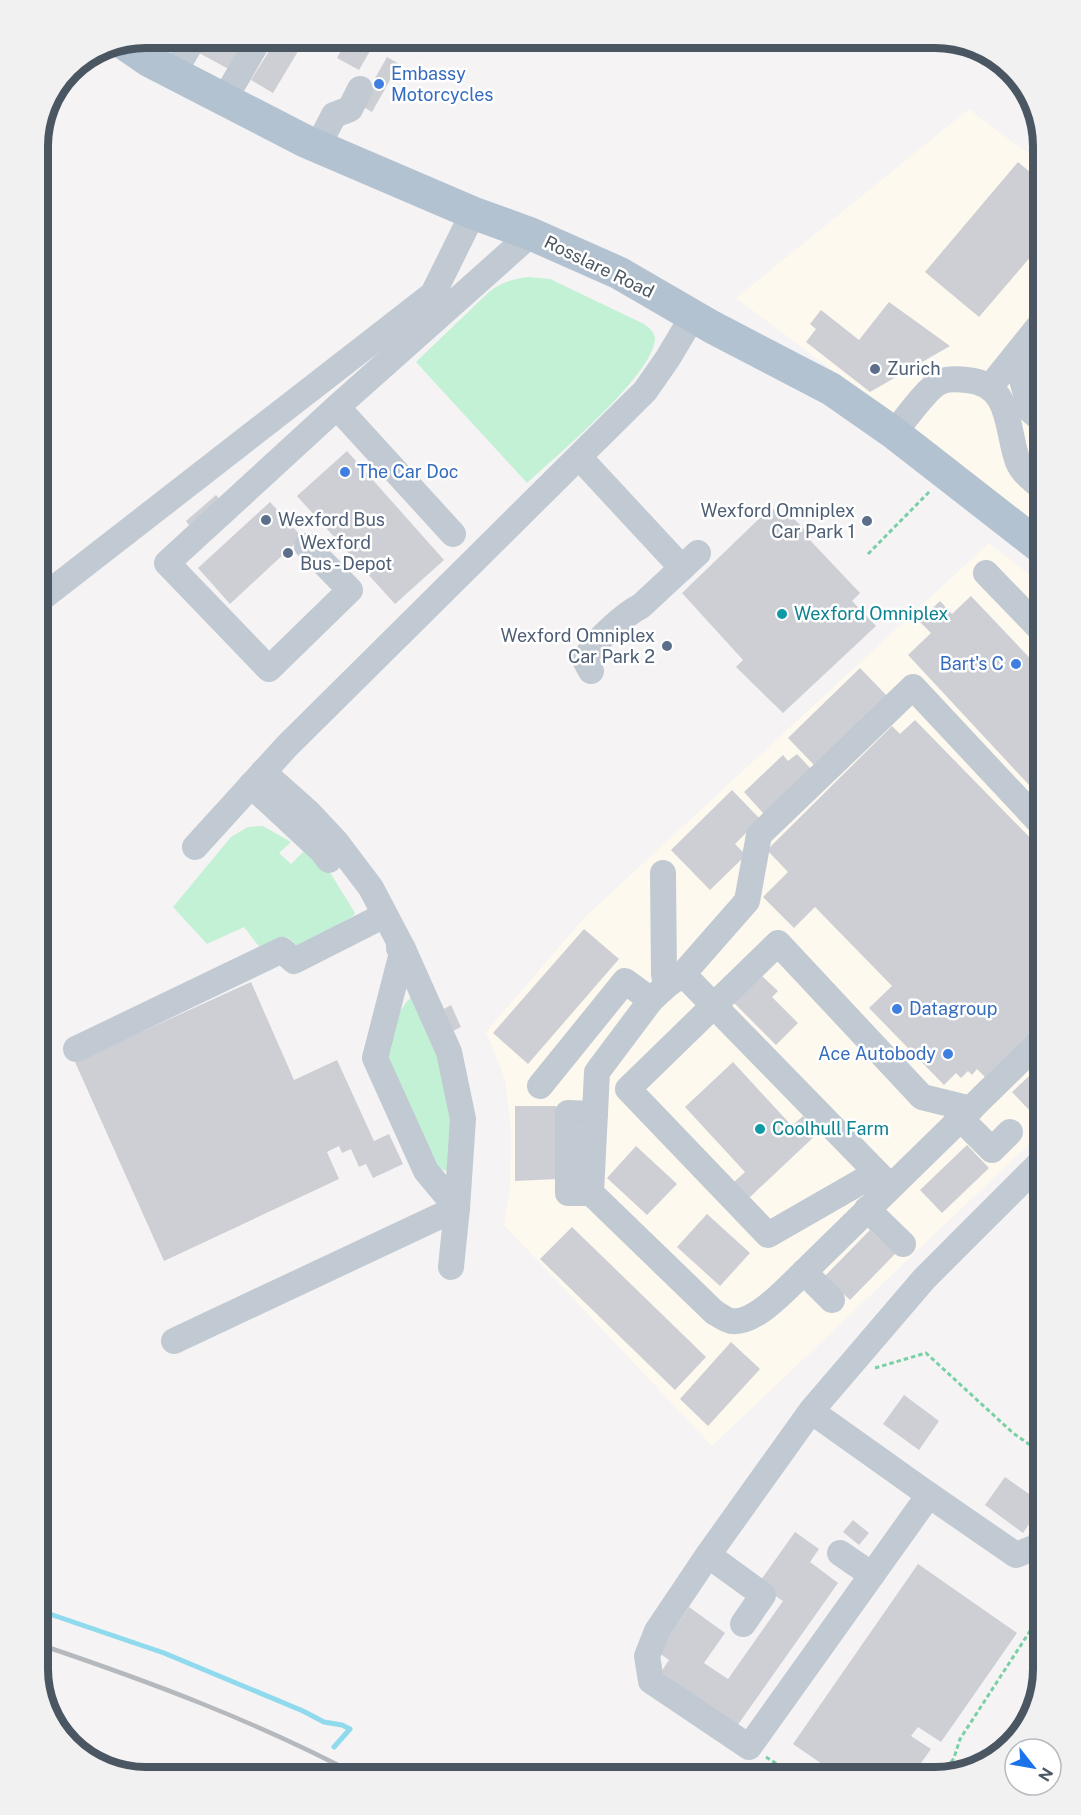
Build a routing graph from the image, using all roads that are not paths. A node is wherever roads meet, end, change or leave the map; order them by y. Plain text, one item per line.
1 (165, 48) edge
2 (254, 48) edge
3 (151, 53) edge
4 (360, 90) dead end
5 (227, 99) junction
6 (318, 146) junction
7 (473, 213) junction
8 (531, 234) junction
9 (693, 316) junction
10 (1033, 334) edge
11 (1015, 356) junction
12 (990, 387) junction
13 (337, 407) junction
14 (1033, 413) edge
15 (894, 433) junction
16 (579, 457) junction
17 (1033, 481) edge
18 (453, 534) dead end
19 (1033, 540) edge
20 (308, 546) dead end
21 (986, 573) dead end
22 (48, 593) edge
23 (1033, 621) edge
24 (591, 671) dead end
25 (257, 778) junction
26 (1033, 814) edge
27 (195, 847) dead end
28 (663, 873) dead end
29 (375, 920) junction
30 (403, 949) junction
31 (667, 987) junction
32 (714, 1005) junction
33 (76, 1048) dead end
34 (1033, 1049) edge
35 (540, 1086) dead end
36 (966, 1114) junction
37 (1010, 1132) dead end
38 (1033, 1171) edge
39 (883, 1180) junction
40 (457, 1208) junction
41 (867, 1209) junction
42 (903, 1244) dead end
43 (451, 1267) dead end
44 (804, 1272) junction
45 (832, 1300) dead end
46 (174, 1341) dead end
47 (811, 1411) junction
48 (929, 1495) junction
49 (1033, 1548) edge
50 (840, 1553) dead end
51 (708, 1556) junction
52 (872, 1575) junction
53 (743, 1624) dead end

1 - 3 street
2 - 5 street
3 - 5 main road, Rosslare Road
4 - 6 street
5 - 6 main road, Rosslare Road
6 - 7 main road, Rosslare Road
7 - 8 main road, Rosslare Road
7 - 22 street
8 - 9 main road, Rosslare Road
8 - 13 street
9 - 15 main road, Rosslare Road
9 - 16 street
10 - 11 street
11 - 12 street
11 - 14 street
12 - 15 street
12 - 17 street
13 - 18 street
13 - 20 street
15 - 19 main road, Rosslare Road
16 - 24 street
16 - 25 street
21 - 23 street
25 - 27 street
25 - 29 street
25 - 30 street
26 - 31 street
28 - 31 street
29 - 30 street
29 - 33 street
30 - 40 street
30 - 40 street
31 - 32 street
31 - 35 street
31 - 44 street
32 - 36 street
32 - 39 street
32 - 39 street
34 - 36 street
36 - 37 street
36 - 39 street
38 - 47 street
39 - 41 street
40 - 43 street
40 - 46 street
41 - 42 street
41 - 44 street
44 - 45 street
47 - 48 street
47 - 51 street
48 - 49 street
48 - 52 street
50 - 52 street
51 - 52 street
51 - 53 street

